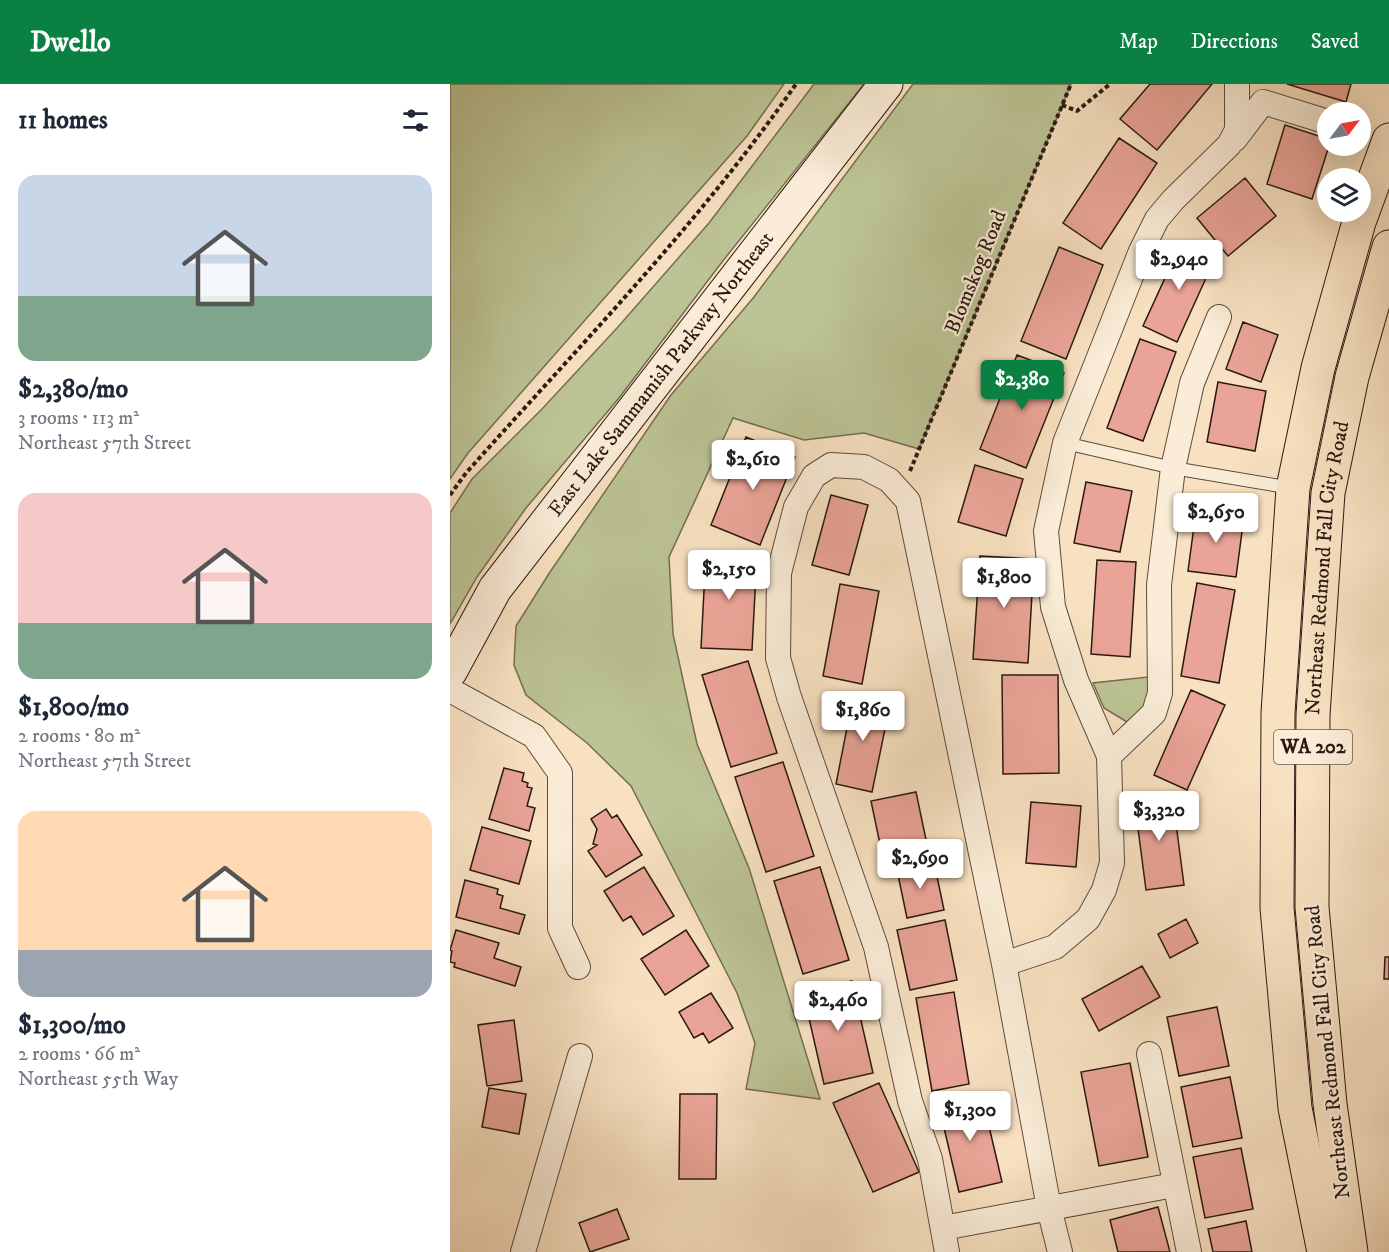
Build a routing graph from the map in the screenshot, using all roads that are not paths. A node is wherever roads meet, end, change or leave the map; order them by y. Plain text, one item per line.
1 (886, 84) edge
2 (1238, 84) edge
3 (1317, 119) edge
4 (1389, 140) edge
5 (1229, 145) junction
6 (1389, 247) edge
7 (1219, 317) dead end
8 (1065, 443) junction
9 (1173, 468) junction
10 (1293, 488) junction
11 (450, 672) edge
12 (450, 690) edge
13 (1109, 756) junction
14 (1004, 964) junction
15 (578, 967) dead end
16 (1149, 1054) dead end
17 (580, 1056) dead end
18 (1174, 1185) junction
19 (1049, 1208) junction
20 (943, 1228) junction
21 (523, 1252) edge
22 (947, 1252) edge
23 (1060, 1252) edge
24 (1189, 1252) edge
25 (1324, 1252) edge
26 (1351, 1252) edge

1 - 11 main road, East Lake Sammamish Parkway Northeast
2 - 5 street
3 - 5 street
4 - 10 main road, Northeast Redmond Fall City Road / WA 202
5 - 8 street
6 - 26 main road, Northeast Redmond Fall City Road / WA 202
7 - 9 street
8 - 9 lane
8 - 13 street
9 - 10 lane
9 - 13 street
10 - 25 main road, Northeast Redmond Fall City Road / WA 202
12 - 15 street
13 - 14 street
14 - 19 street
14 - 20 street
16 - 18 street
17 - 21 street
18 - 19 street
18 - 24 street
19 - 20 street
19 - 23 street
20 - 22 street

